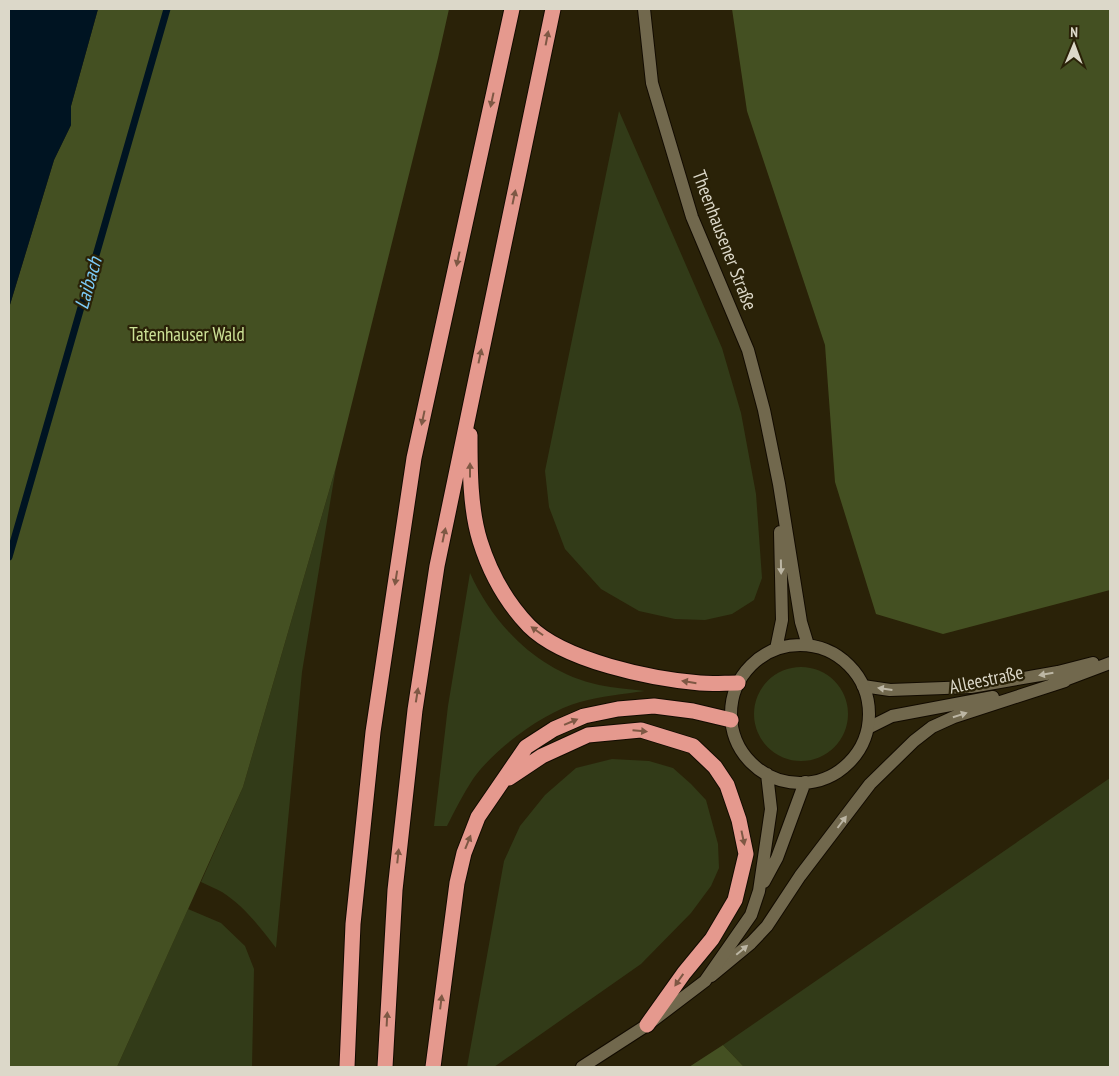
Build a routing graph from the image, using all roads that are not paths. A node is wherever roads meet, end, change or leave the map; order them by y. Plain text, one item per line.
1 (512, 9) edge
2 (553, 9) edge
3 (644, 9) edge
4 (470, 404) junction
5 (779, 484) junction
6 (808, 645) junction
7 (776, 649) junction
8 (1110, 659) edge
9 (1110, 663) edge
10 (1064, 681) junction
11 (738, 684) junction
12 (863, 686) junction
13 (731, 720) junction
14 (868, 728) junction
15 (767, 774) junction
16 (805, 782) junction
17 (499, 784) junction
18 (759, 891) junction
19 (705, 981) junction
20 (647, 1025) junction
21 (347, 1067) edge
22 (385, 1067) edge
23 (433, 1067) edge
24 (582, 1067) edge

1 -> 21 highway
4 -> 2 highway
3 - 5 main road, Theenhausener Straße
11 -> 4 highway
22 -> 4 highway
5 - 6 main road, Theenhausener Straße
5 -> 7 main road, Theenhausener Straße
6 - 7 main road
6 - 12 main road
7 - 11 main road
8 -> 12 main road, Alleestraße
9 - 10 main road, Alleestraße
10 - 14 main road, Alleestraße
19 -> 10 main road
11 - 13 main road
12 - 14 main road
13 - 15 main road
17 -> 13 highway
14 - 16 main road
15 - 16 main road
15 - 18 main road
16 - 18 main road
17 -> 20 highway
23 -> 17 highway
18 - 19 main road
19 - 20 main road
20 - 24 main road

